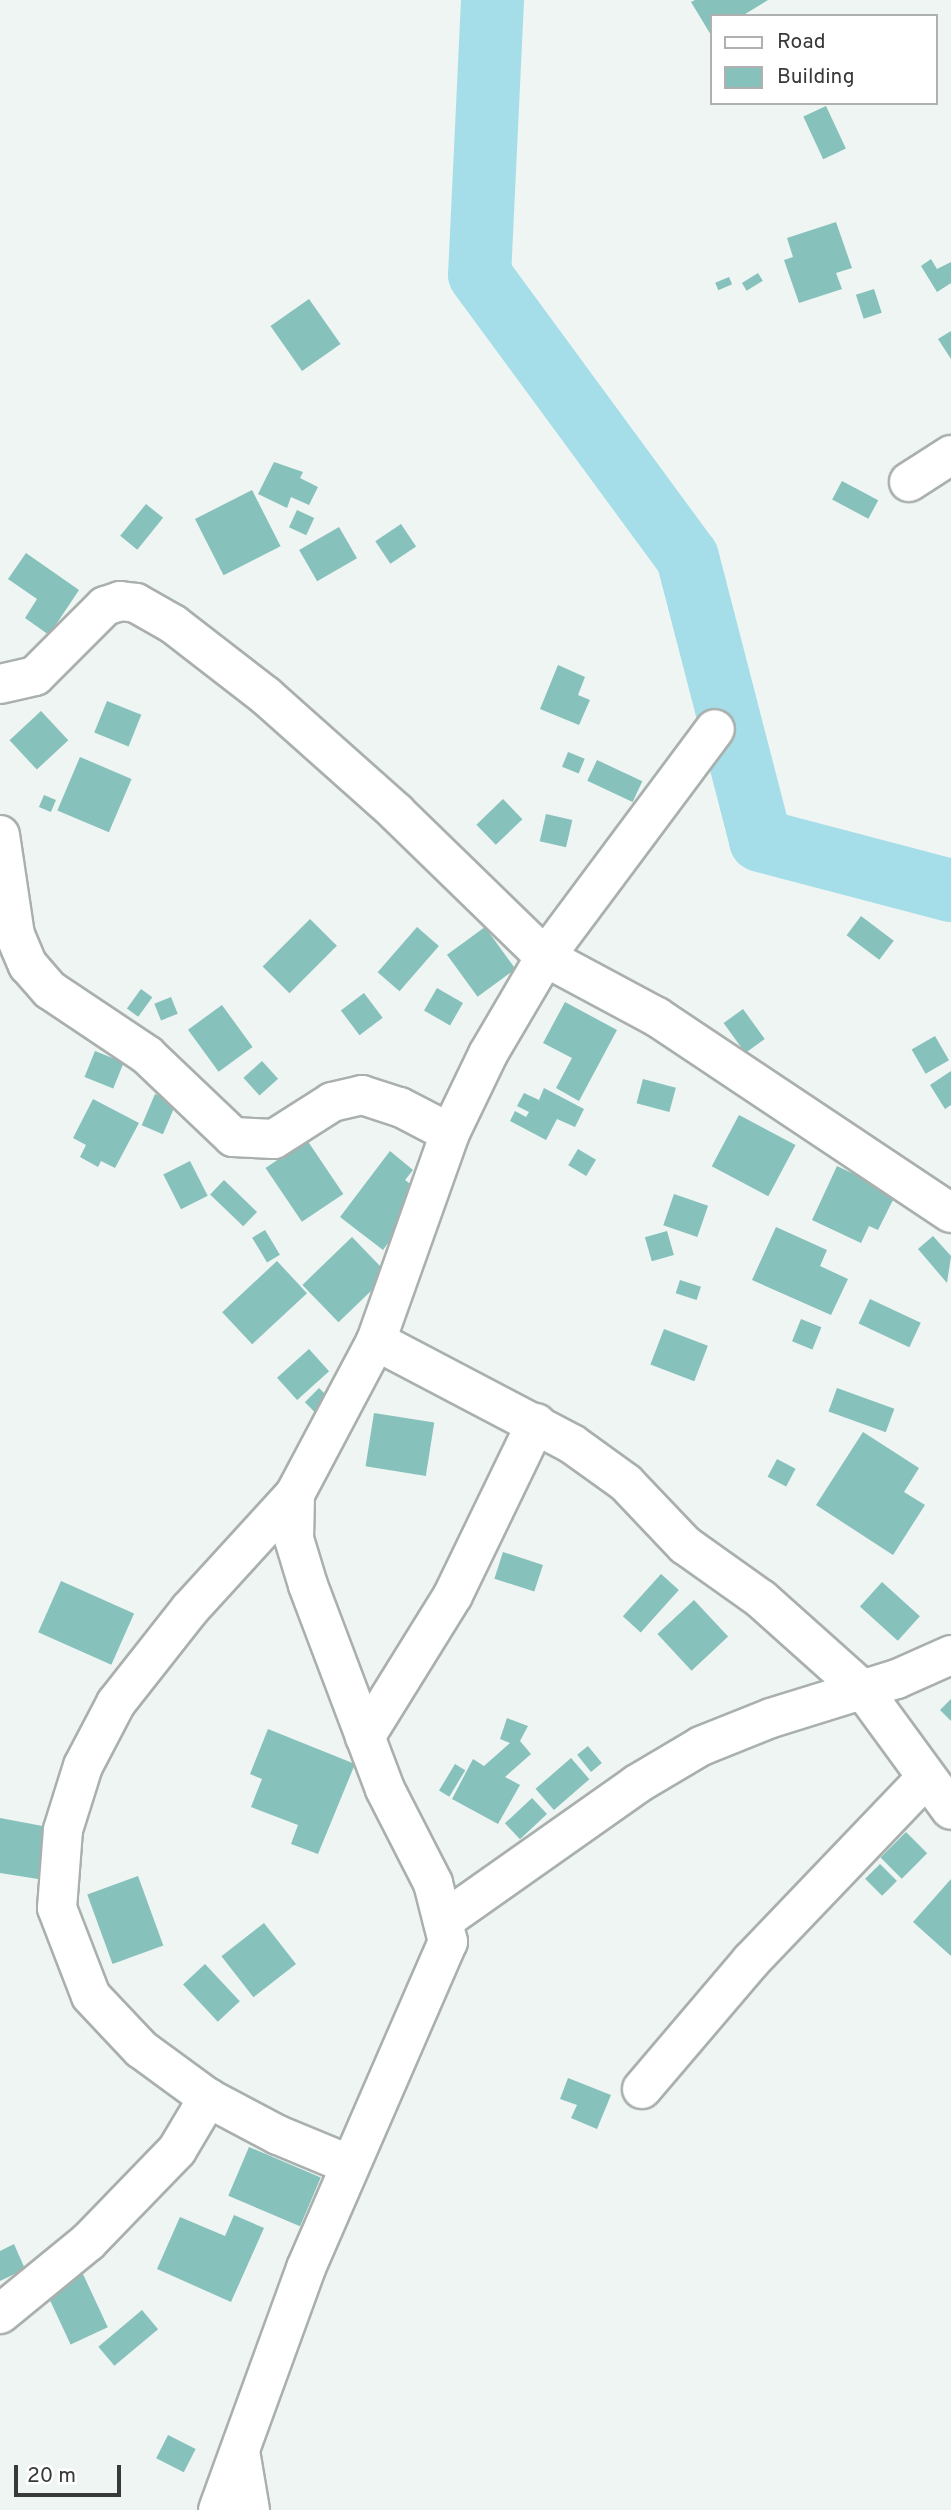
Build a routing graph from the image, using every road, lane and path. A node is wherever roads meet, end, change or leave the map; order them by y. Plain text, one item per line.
1 (951, 455) edge
2 (909, 482) dead end
3 (0, 684) edge
4 (715, 729) dead end
5 (0, 835) edge
6 (545, 957) junction
7 (450, 1133) junction
8 (951, 1213) edge
9 (376, 1341) junction
10 (536, 1423) junction
11 (295, 1494) junction
12 (951, 1655) edge
13 (864, 1690) junction
14 (365, 1737) junction
15 (926, 1778) junction
16 (951, 1810) edge
17 (443, 1921) junction
18 (642, 2089) dead end
19 (208, 2098) junction
20 (348, 2164) junction
21 (0, 2314) edge
22 (240, 2451) junction
23 (218, 2510) edge
24 (250, 2510) edge

1 - 2 street
3 - 6 street
4 - 6 street
5 - 7 street
6 - 7 street
6 - 8 street
7 - 9 street
9 - 10 street
9 - 11 street
10 - 13 street
10 - 14 street
11 - 14 street
11 - 19 street
12 - 13 street
13 - 15 street
13 - 17 street
14 - 17 street
15 - 16 street
15 - 18 street
17 - 20 street
19 - 20 street
19 - 21 street
20 - 22 street
22 - 23 street
22 - 24 street

